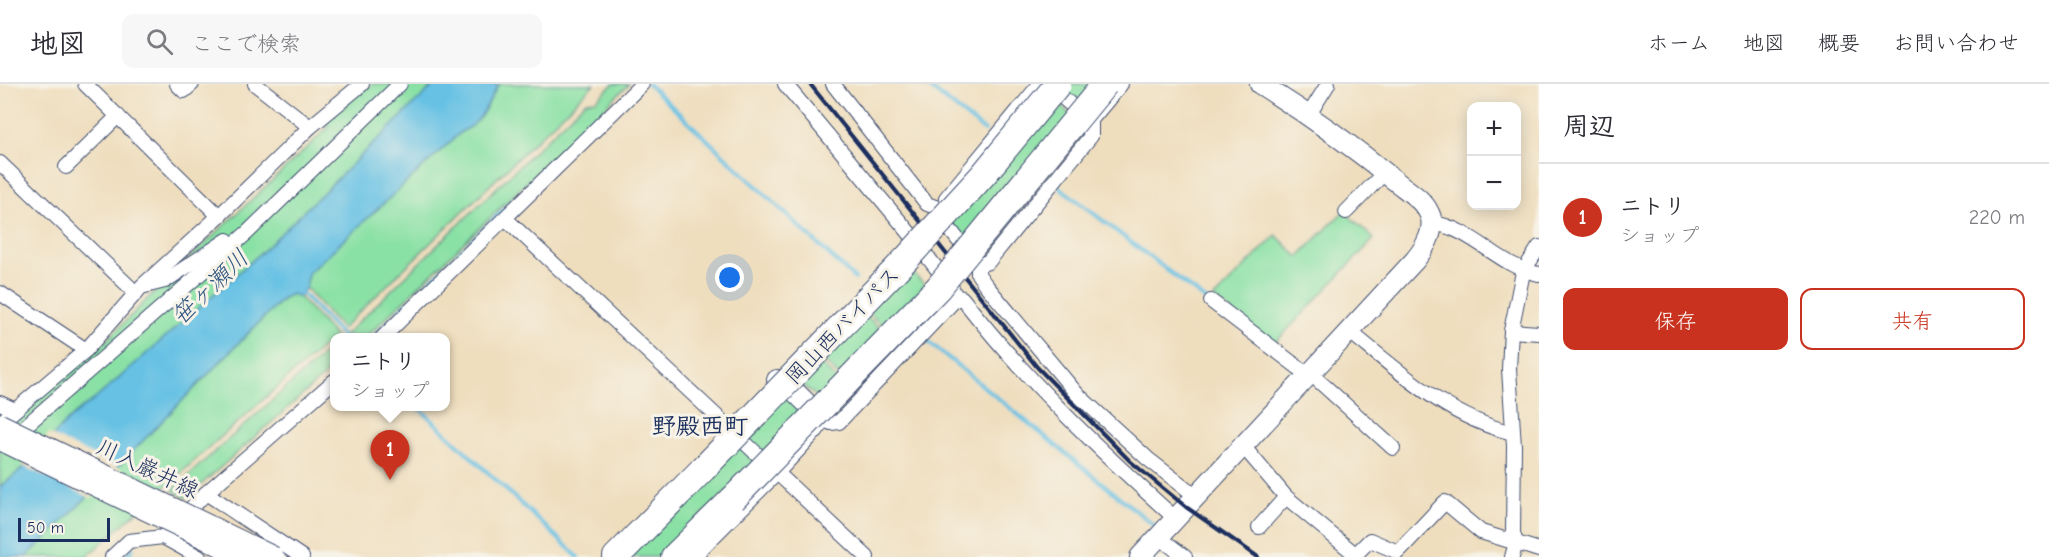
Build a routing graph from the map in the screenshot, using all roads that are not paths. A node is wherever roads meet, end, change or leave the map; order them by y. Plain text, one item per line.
1 (85, 84) edge
2 (177, 84) edge
3 (192, 84) edge
4 (255, 84) edge
5 (362, 84) edge
6 (400, 84) edge
7 (642, 84) edge
8 (785, 84) edge
9 (833, 84) edge
10 (1040, 84) edge
11 (1049, 84) edge
12 (1058, 84) edge
13 (1105, 84) edge
14 (1121, 84) edge
15 (1260, 84) edge
16 (1328, 84) edge
17 (118, 116) junction
18 (1308, 116) junction
19 (1091, 122) junction
20 (310, 127) junction
21 (0, 163) edge
22 (66, 167) dead end
23 (1385, 172) junction
24 (938, 208) junction
25 (1346, 212) dead end
26 (219, 216) junction
27 (506, 219) junction
28 (1432, 223) junction
29 (248, 231) junction
30 (994, 233) dead end
31 (912, 236) junction
32 (1539, 247) edge
33 (978, 265) junction
34 (1522, 272) junction
35 (1539, 274) edge
36 (139, 290) junction
37 (0, 293) edge
38 (955, 296) junction
39 (1212, 301) dead end
40 (924, 315) dead end
41 (1349, 331) junction
42 (1511, 331) junction
43 (387, 333) edge
44 (1539, 333) edge
45 (86, 350) junction
46 (1309, 374) junction
47 (777, 380) junction
48 (330, 384) edge
49 (0, 403) edge
50 (15, 410) junction
51 (823, 419) junction
52 (0, 423) edge
53 (730, 429) junction
54 (1513, 433) junction
55 (0, 440) edge
56 (1243, 446) junction
57 (1393, 448) dead end
58 (0, 449) edge
59 (777, 473) junction
60 (206, 493) junction
61 (1196, 496) junction
62 (1286, 497) junction
63 (1176, 519) junction
64 (1259, 527) dead end
65 (163, 537) junction
66 (1159, 537) junction
67 (1516, 543) junction
68 (1539, 550) edge
69 (1354, 556) edge
70 (112, 557) edge
71 (199, 557) edge
72 (243, 557) edge
73 (274, 557) edge
74 (302, 557) edge
75 (601, 557) edge
76 (616, 557) edge
77 (674, 557) edge
78 (693, 557) edge
79 (867, 557) edge
80 (1140, 557) edge
81 (1185, 557) edge
82 (1512, 557) edge

1 - 17 street
2 - 3 street
4 - 20 street
5 - 20 street
6 - 29 street
7 - 27 street
8 - 31 street
9 - 24 street
10 - 24 street
11 - 19 street
12 - 76 highway, 岡山西バイパス, bridge
13 - 77 highway, 岡山西バイパス, bridge
14 - 19 street
15 - 18 street
16 - 18 street
17 - 22 street
17 - 26 street
18 - 23 street
19 - 30 street
19 - 33 street
20 - 26 street
21 - 36 street
23 - 25 street
23 - 28 street
24 - 33 street
26 - 36 street
27 - 43 street
27 - 53 street
28 - 34 street
28 - 41 street
29 - 36 street
29 - 58 street
31 - 38 street
31 - 47 street
32 - 34 street
33 - 61 street
34 - 35 street
34 - 42 street
36 - 45 street
37 - 45 street
38 - 51 street
38 - 63 street
39 - 46 street
40 - 51 street
41 - 46 street
41 - 54 street
42 - 44 street
42 - 54 street
45 - 50 street
46 - 56 street
46 - 57 street
47 - 51 street
47 - 53 street
48 - 60 street
49 - 50 street
50 - 52 street
51 - 59 street
52 - 73 street, 川入巌井線, bridge
53 - 59 street
53 - 75 street
54 - 67 street
55 - 72 street, 川入巌井線, bridge
56 - 61 street
56 - 62 street
59 - 78 street
59 - 79 street
60 - 65 street
60 - 74 street
61 - 63 street
62 - 64 street
62 - 69 street
63 - 66 street
65 - 70 street
65 - 71 street
66 - 80 street
66 - 81 street
67 - 68 street
67 - 69 street
67 - 82 street

